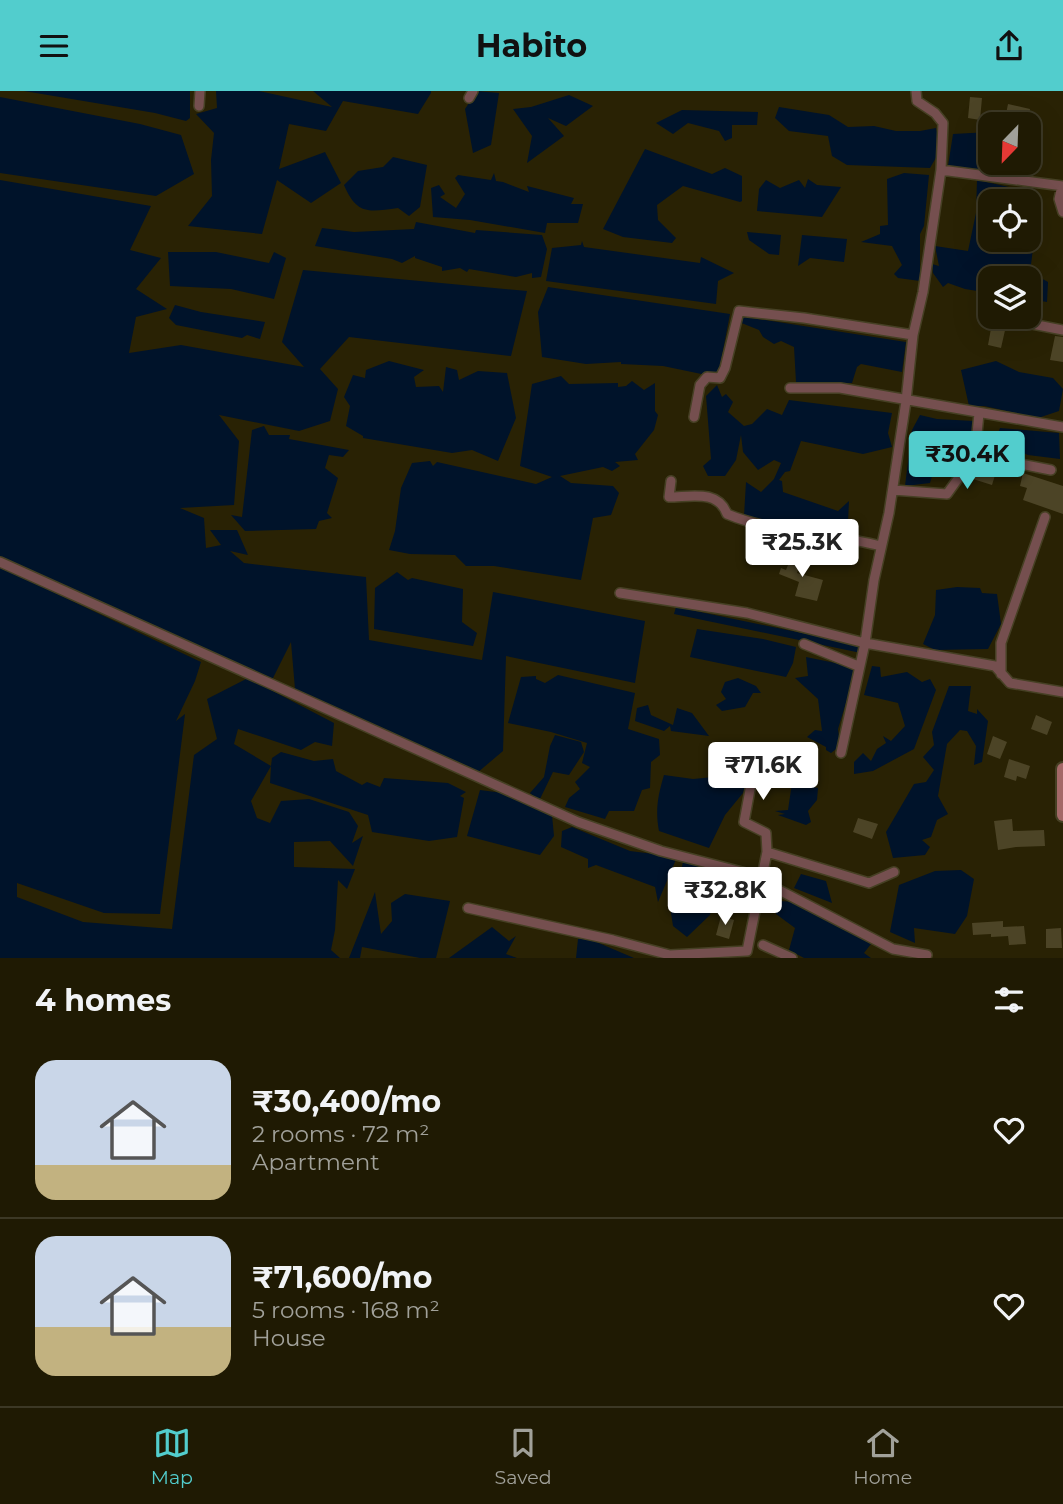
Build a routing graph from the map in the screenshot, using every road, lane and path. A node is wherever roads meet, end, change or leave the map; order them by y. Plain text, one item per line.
1 (200, 91) edge
2 (916, 91) edge
3 (199, 106) dead end
4 (941, 170) junction
5 (1063, 186) edge
6 (1063, 212) edge
7 (1041, 326) edge
8 (1063, 330) edge
9 (913, 335) junction
10 (790, 388) dead end
11 (906, 401) junction
12 (979, 413) junction
13 (694, 417) dead end
14 (1063, 427) edge
15 (975, 455) junction
16 (1051, 470) dead end
17 (671, 481) dead end
18 (892, 490) junction
19 (1045, 517) dead end
20 (881, 546) junction
21 (0, 562) edge
22 (620, 593) dead end
23 (865, 643) junction
24 (804, 644) dead end
25 (858, 666) junction
26 (1001, 674) junction
27 (1063, 692) edge
28 (743, 748) dead end
29 (841, 753) dead end
30 (1063, 769) edge
31 (1063, 815) edge
32 (767, 852) junction
33 (894, 872) dead end
34 (763, 881) junction
35 (467, 908) dead end
36 (763, 946) dead end
37 (775, 955) edge
38 (927, 955) dead end
39 (792, 958) edge

1 - 3 street
2 - 4 street
4 - 5 street
4 - 9 street
5 - 6 street
7 - 8 street
9 - 11 street
9 - 13 street
10 - 11 street
11 - 12 street
11 - 18 street
12 - 14 street
12 - 15 street
15 - 16 street
15 - 18 street
17 - 20 street
18 - 20 street
19 - 26 street
20 - 23 street
21 - 34 street
22 - 23 street
23 - 25 street
23 - 26 street
24 - 25 street
25 - 29 street
26 - 27 street
28 - 32 street
30 - 31 main road
32 - 33 street
32 - 34 street
34 - 35 street
34 - 38 street
36 - 37 street
37 - 39 street

